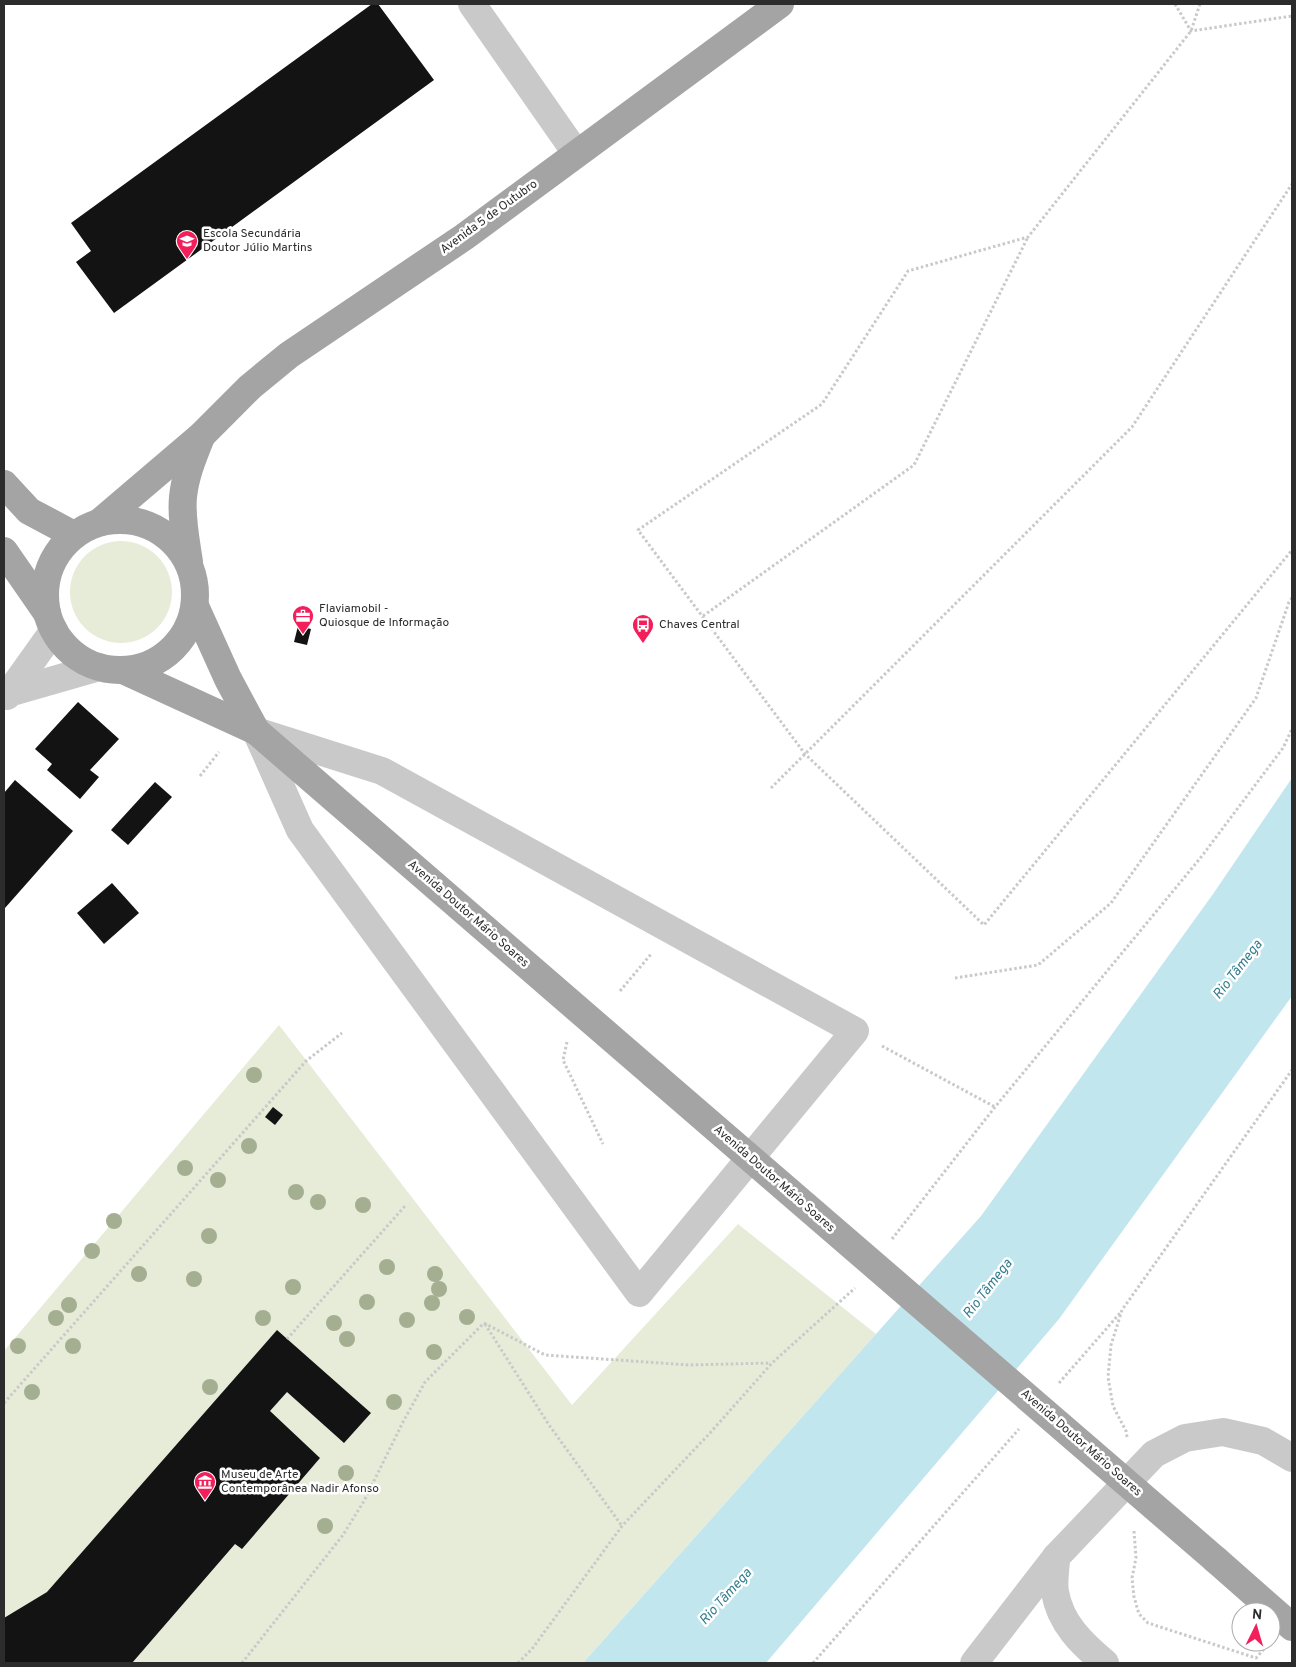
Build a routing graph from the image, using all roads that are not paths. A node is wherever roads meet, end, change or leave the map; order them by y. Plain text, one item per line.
1 (472, 4) edge
2 (780, 4) edge
3 (576, 153) junction
4 (201, 436) junction
5 (4, 484) edge
6 (100, 522) junction
7 (74, 535) junction
8 (4, 551) edge
9 (188, 562) junction
10 (195, 606) junction
11 (50, 621) junction
12 (111, 668) junction
13 (8, 696) edge
14 (256, 731) junction
15 (1292, 1458) edge
16 (1056, 1557) junction
17 (1292, 1627) edge
18 (974, 1663) edge
19 (1105, 1663) edge

1 - 3 street
2 - 3 main road, Avenida 5 de Outubro
3 - 4 main road, Avenida 5 de Outubro
4 - 6 main road, Avenida 5 de Outubro
4 - 9 main road
5 - 7 main road
6 - 7 main road
6 - 9 main road
7 - 11 main road
8 - 11 main road
9 - 10 main road
10 - 12 main road
10 - 14 main road, Avenida Doutor Mário Soares
11 - 12 main road
11 - 13 street
12 - 13 street
12 - 14 main road, Avenida Doutor Mário Soares
14 - 14 street
14 - 17 main road, Avenida Doutor Mário Soares, bridge
15 - 16 street
16 - 18 street
16 - 19 street

